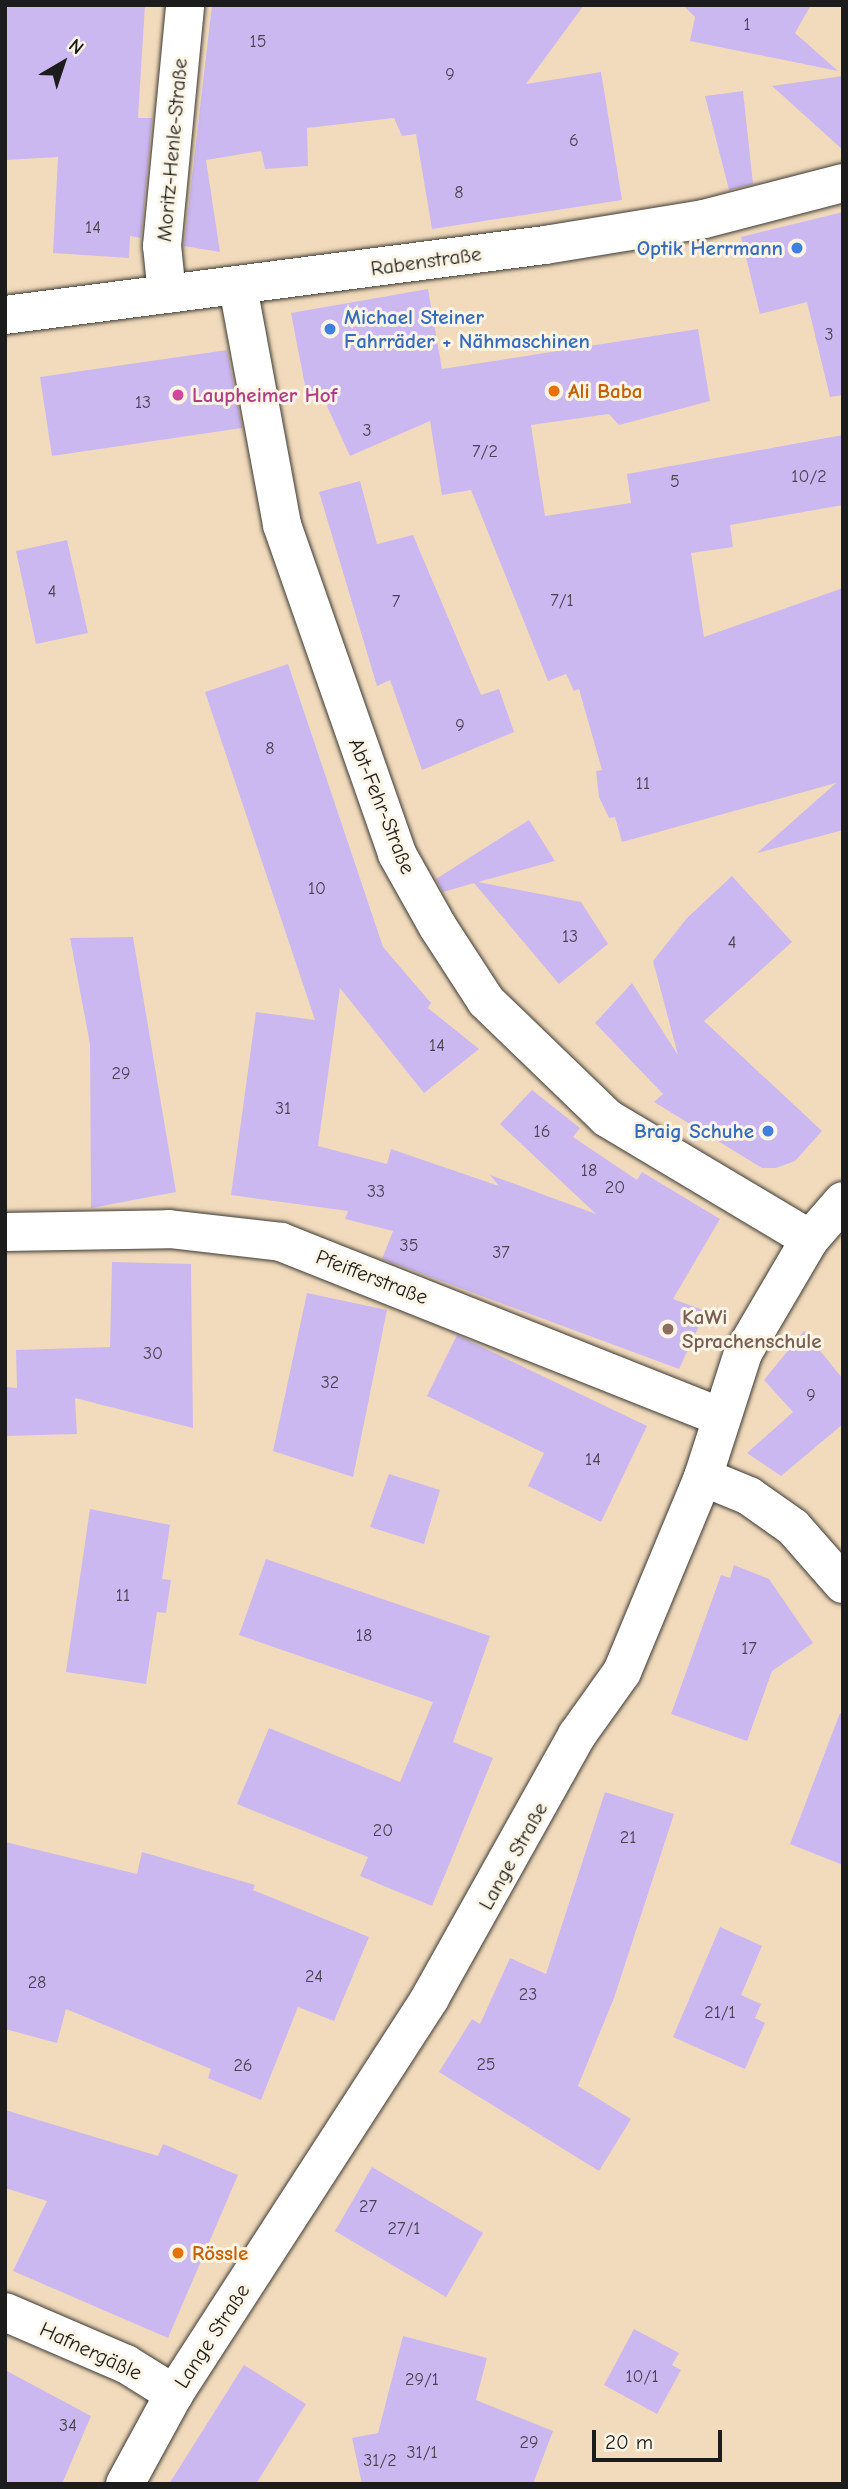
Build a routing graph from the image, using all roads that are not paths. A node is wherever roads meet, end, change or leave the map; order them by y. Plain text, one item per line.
1 (185, 5) edge
2 (843, 183) edge
3 (238, 287) junction
4 (167, 294) junction
5 (5, 315) edge
6 (843, 1200) edge
7 (5, 1232) edge
8 (810, 1238) junction
9 (719, 1416) junction
10 (704, 1477) junction
11 (843, 1584) edge
12 (5, 2312) edge
13 (174, 2394) junction
14 (125, 2484) edge

1 - 4 street, Moritz-Henle-Straße
2 - 3 street, Rabenstraße
3 - 4 street, Rabenstraße
3 - 8 street, Abt-Fehr-Straße
4 - 5 street, Rabenstraße
6 - 8 street, Lange Straße
7 - 9 street, Pfeifferstraße
8 - 9 street, Lange Straße
9 - 10 street, Lange Straße
10 - 11 street
10 - 13 street, Lange Straße
12 - 13 street, Hafnergäßle
13 - 14 street, Lange Straße

